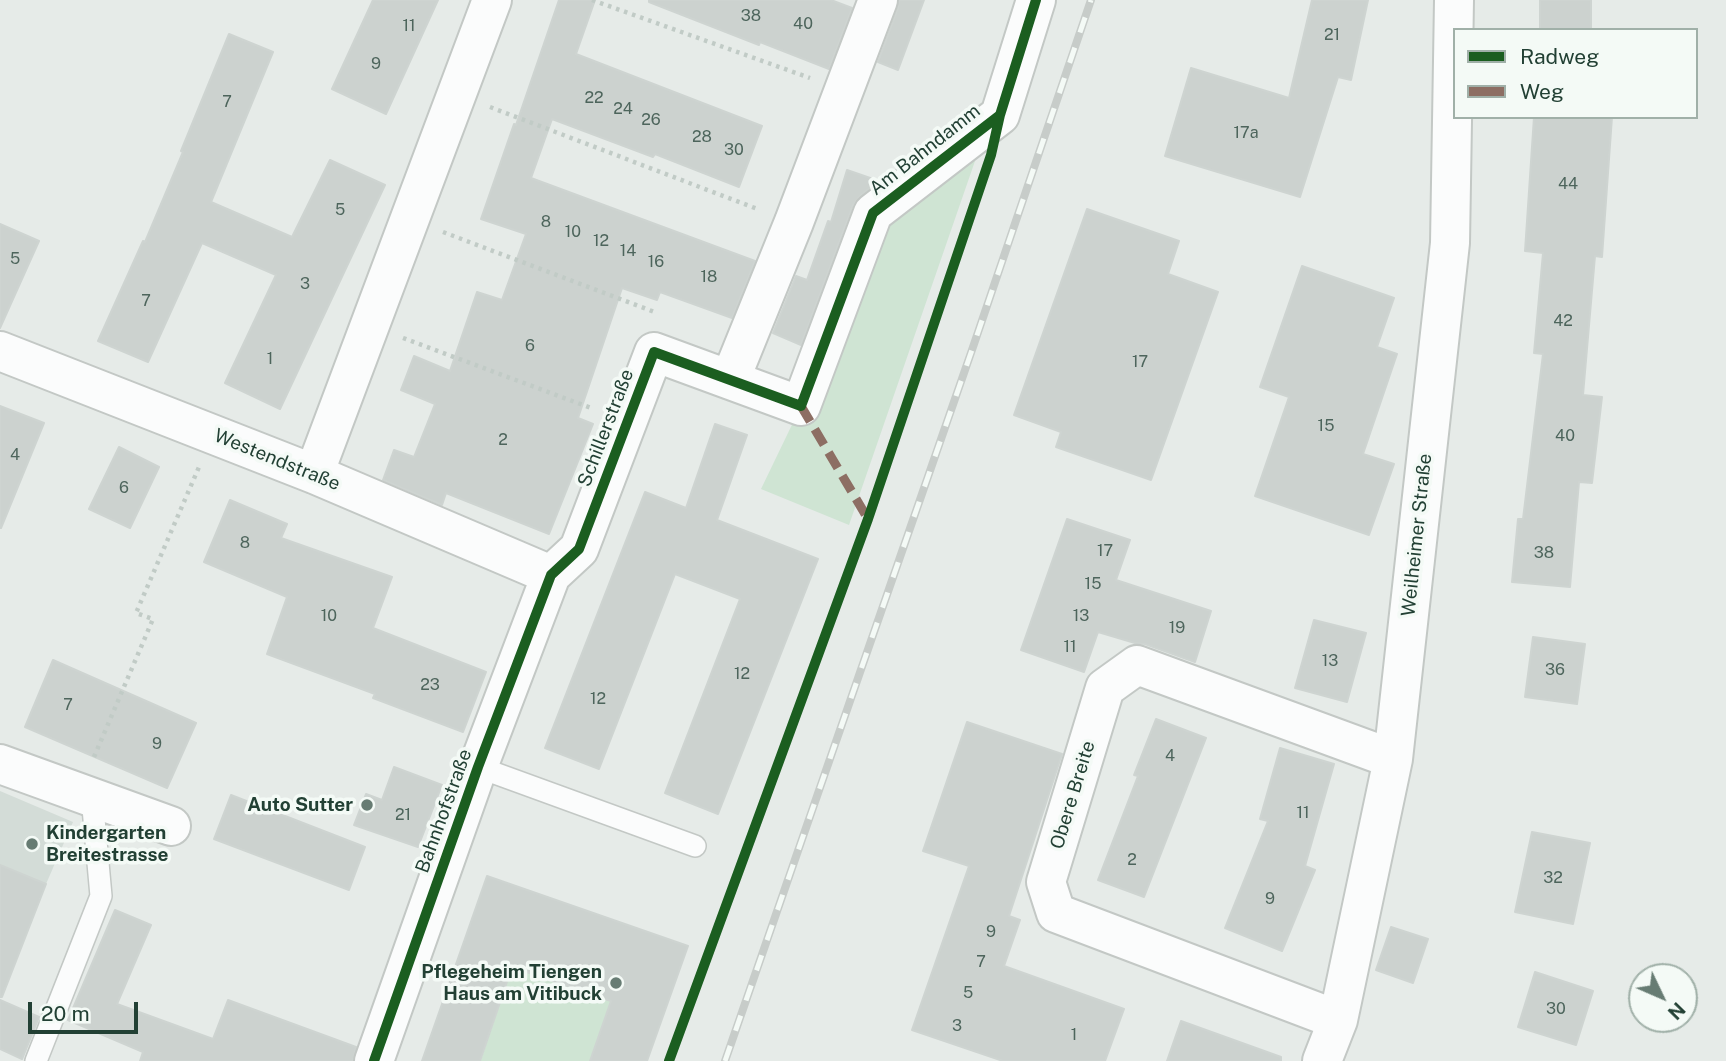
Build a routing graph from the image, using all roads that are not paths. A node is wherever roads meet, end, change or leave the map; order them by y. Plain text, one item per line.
1 (492, 0) edge
2 (878, 0) edge
3 (1036, 0) edge
4 (1454, 0) edge
5 (1454, 28) edge
6 (1453, 61) edge
7 (0, 351) edge
8 (730, 380) junction
9 (801, 406) joint
10 (314, 474) junction
11 (551, 575) junction
12 (1393, 759) junction
13 (0, 764) edge
14 (478, 767) junction
15 (85, 795) junction
16 (171, 826) dead end
17 (695, 846) dead end
18 (1338, 1020) junction
19 (37, 1061) edge
20 (374, 1061) edge
21 (1322, 1061) edge

1 - 10 street
2 - 8 street
3 - 9 street, Am Bahndamm
4 - 5 street, Weilheimer Straße
6 - 12 street, Weilheimer Straße
7 - 10 street, Westendstraße
8 - 9 street, Schillerstraße
8 - 11 street, Schillerstraße
10 - 11 street, Westendstraße
11 - 14 street, Bahnhofstraße
12 - 18 street, Weilheimer Straße
12 - 18 street, Obere Breite
13 - 15 street
14 - 17 lane
14 - 20 street, Bahnhofstraße
15 - 16 street
15 - 19 lane
18 - 21 street, Weilheimer Straße

